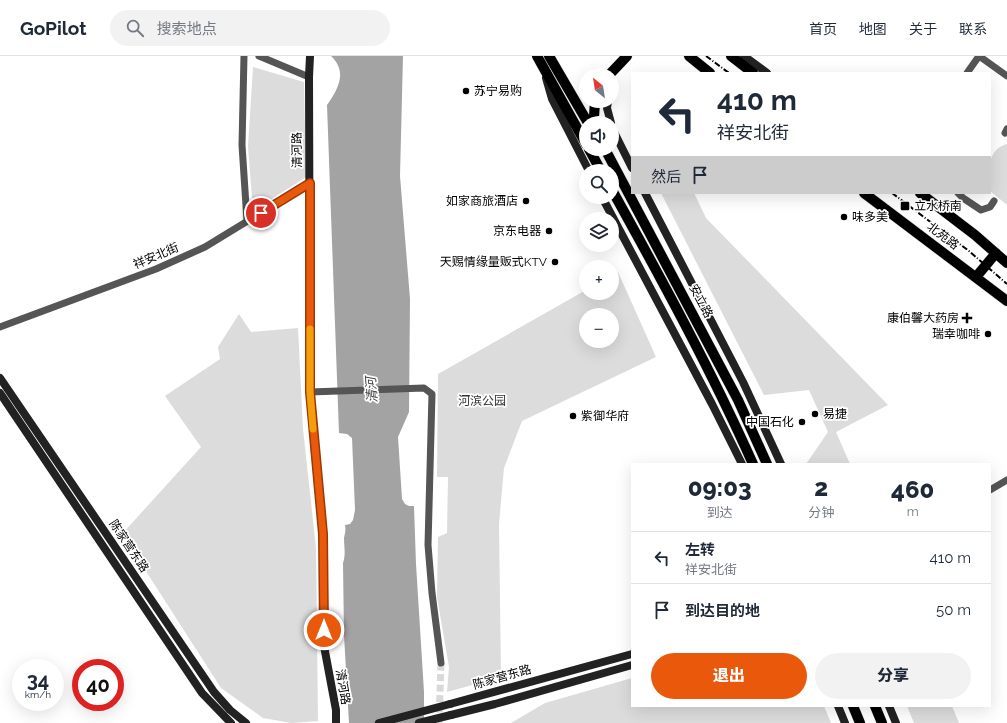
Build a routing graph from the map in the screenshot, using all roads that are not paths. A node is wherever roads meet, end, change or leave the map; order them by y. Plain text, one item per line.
1 (244, 56) edge
2 (259, 56) edge
3 (310, 56) edge
4 (549, 56) edge
5 (627, 56) edge
6 (689, 56) edge
7 (731, 56) edge
8 (744, 56) edge
9 (979, 56) edge
10 (539, 59) edge
11 (620, 64) junction
12 (616, 68) edge
13 (618, 68) edge
14 (709, 72) edge
15 (753, 72) edge
16 (766, 72) edge
17 (968, 72) edge
18 (1007, 76) edge
19 (309, 77) junction
20 (584, 116) edge
21 (579, 131) edge
22 (619, 142) edge
23 (608, 156) edge
24 (585, 164) edge
25 (631, 166) edge
26 (310, 183) junction
27 (646, 194) edge
28 (865, 194) edge
29 (921, 194) edge
30 (959, 194) edge
31 (994, 201) dead end
32 (619, 203) edge
33 (606, 204) edge
34 (247, 221) junction
35 (996, 253) junction
36 (1007, 263) edge
37 (976, 277) junction
38 (1005, 296) edge
39 (0, 327) edge
40 (0, 378) edge
41 (310, 392) junction
42 (0, 393) edge
43 (742, 463) edge
44 (753, 463) edge
45 (767, 463) edge
46 (781, 463) edge
47 (1007, 480) edge
48 (991, 489) edge
49 (631, 654) edge
50 (441, 663) tunnel mouth
51 (631, 665) edge
52 (838, 707) edge
53 (853, 707) edge
54 (875, 707) edge
55 (889, 707) edge
56 (231, 723) edge
57 (246, 723) edge
58 (336, 723) edge
59 (379, 723) edge
60 (419, 723) edge
61 (845, 723) edge
62 (860, 723) edge
63 (882, 723) edge
64 (896, 723) edge

1 - 34 street
2 - 19 street
3 - 19 street, 清河路
4 - 20 main road
5 - 11 main road
6 - 14 main road
7 - 15 main road
8 - 16 street
9 - 17 street
9 - 18 street
10 - 21 main road
10 - 24 street
11 - 12 main road
11 - 13 street
19 - 26 street, 清河路
22 - 25 street
23 - 45 main road, 安立路
26 - 34 street, 祥安北街
26 - 41 street, 清河路
27 - 46 street, 安立路
28 - 37 main road, 北苑路
29 - 35 main road, 北苑路
30 - 31 street
32 - 44 main road, 安立路
33 - 43 street
34 - 39 street, 祥安北街
35 - 36 main road, 北苑路
35 - 37 main road
37 - 38 main road, 北苑路
40 - 57 street, 陈家营东路
41 - 50 street
41 - 58 street, 清河路
42 - 56 street, 陈家营东路
47 - 48 street
49 - 59 street, 陈家营东路, bridge
51 - 60 street, 陈家营东路, bridge
52 - 61 street
53 - 62 main road
54 - 63 main road
55 - 64 street

